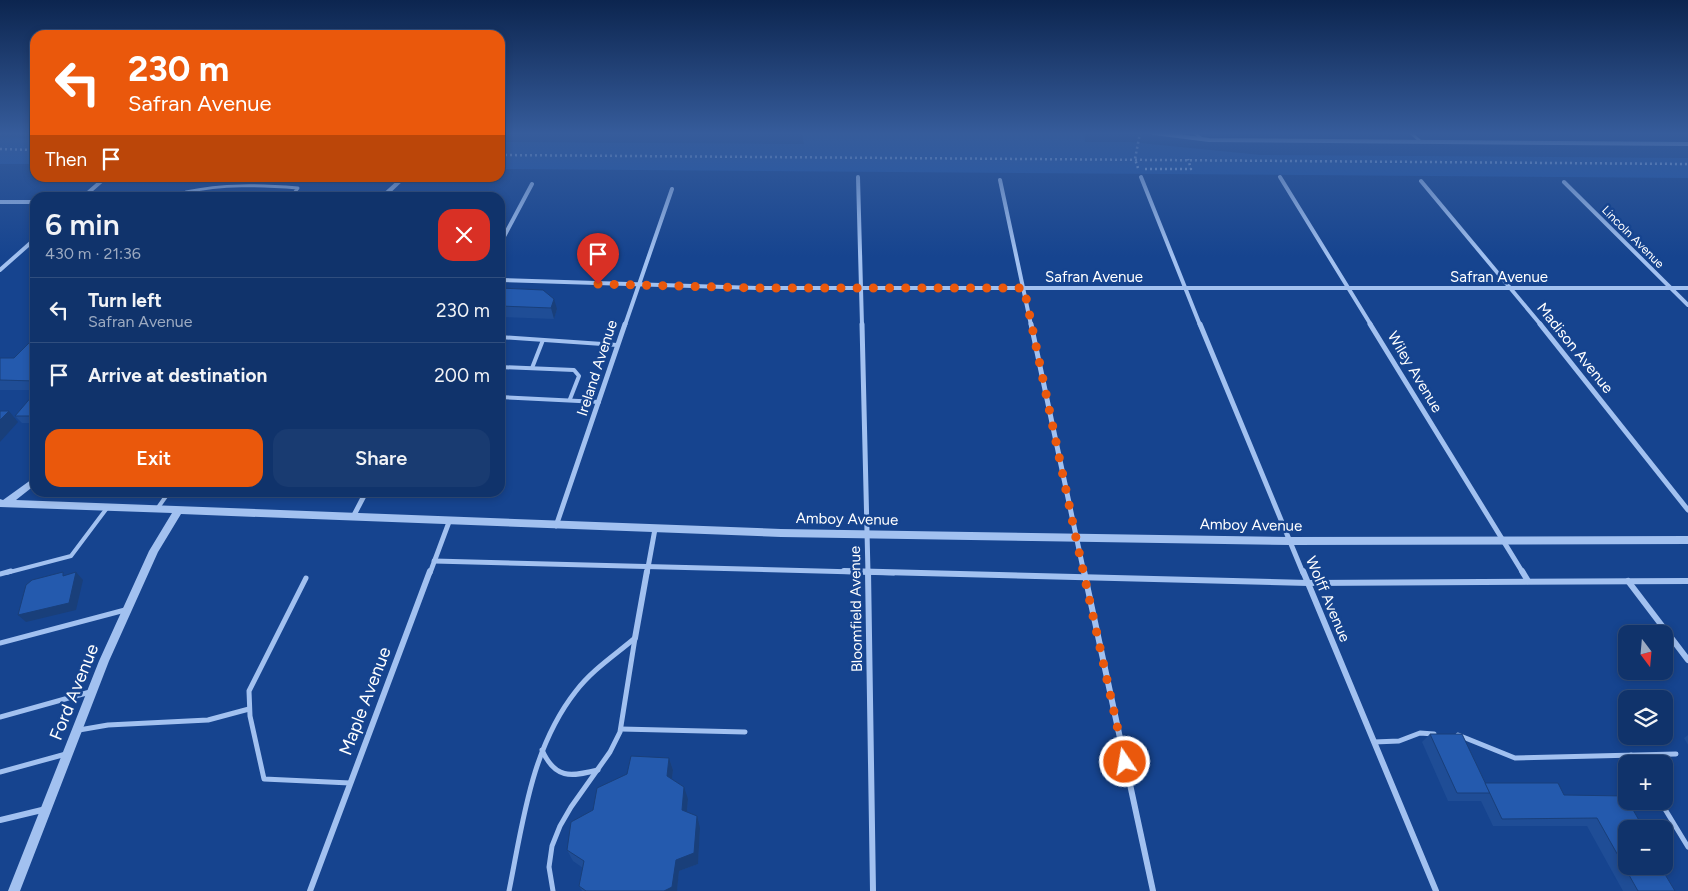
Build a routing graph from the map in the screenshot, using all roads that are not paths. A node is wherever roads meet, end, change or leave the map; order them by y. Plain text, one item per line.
1 (858, 177) dead end
2 (1141, 177) dead end
3 (1280, 177) dead end
4 (1000, 180) dead end
5 (1421, 181) dead end
6 (100, 182) edge
7 (398, 182) edge
8 (1564, 182) dead end
9 (532, 184) dead end
10 (672, 189) dead end
11 (89, 192) edge
12 (186, 192) edge
13 (295, 192) edge
14 (387, 192) edge
15 (0, 202) edge
16 (30, 202) edge
17 (505, 235) edge
18 (30, 243) edge
19 (0, 270) edge
20 (505, 280) edge
21 (637, 285) junction
22 (862, 288) junction
23 (1024, 288) junction
24 (1185, 288) junction
25 (1349, 288) junction
26 (1511, 288) junction
27 (1670, 288) junction
28 (1688, 288) edge
29 (1688, 305) edge
30 (505, 337) edge
31 (543, 340) junction
32 (617, 345) junction
33 (505, 367) edge
34 (532, 368) junction
35 (505, 397) edge
36 (570, 399) junction
37 (600, 402) junction
38 (30, 484) edge
39 (165, 497) edge
40 (363, 497) edge
41 (2, 504) edge
42 (107, 508) junction
43 (156, 510) junction
44 (1688, 510) edge
45 (178, 511) junction
46 (352, 518) junction
47 (449, 522) junction
48 (556, 526) junction
49 (655, 529) junction
50 (867, 535) junction
51 (1076, 538) junction
52 (1503, 540) junction
53 (1688, 540) edge
54 (1290, 541) junction
55 (434, 561) junction
56 (648, 566) junction
57 (867, 572) junction
58 (0, 574) edge
59 (1085, 577) junction
60 (306, 578) dead end
61 (1688, 580) edge
62 (1528, 581) junction
63 (1628, 581) junction
64 (1308, 583) junction
65 (127, 610) junction
66 (635, 638) junction
67 (0, 643) edge
68 (1688, 660) edge
69 (92, 691) junction
70 (249, 708) junction
71 (0, 717) edge
72 (621, 729) junction
73 (77, 730) junction
74 (745, 732) dead end
75 (1437, 734) edge
76 (1454, 735) edge
77 (1374, 742) junction
78 (542, 750) junction
79 (68, 754) junction
80 (1676, 754) dead end
81 (1654, 755) edge
82 (1618, 756) edge
83 (598, 770) junction
84 (0, 772) edge
85 (350, 783) junction
86 (46, 809) junction
87 (1665, 810) edge
88 (0, 820) edge
89 (1688, 847) edge
90 (14, 891) edge
91 (310, 891) edge
92 (508, 891) edge
93 (553, 891) edge
94 (873, 891) edge
95 (1153, 891) edge
96 (1436, 891) edge

1 - 22 street, Bloomfield Avenue
2 - 24 street, Wolff Avenue
3 - 25 street, Wiley Avenue
4 - 23 street
5 - 26 street, Madison Avenue
6 - 11 street
7 - 14 street
8 - 27 street, Lincoln Avenue
9 - 17 street
10 - 21 street, Ireland Avenue
12 - 13 lane
15 - 16 street
18 - 19 street
20 - 21 street, Safran Avenue
21 - 22 street, Safran Avenue
21 - 32 street, Ireland Avenue
22 - 23 street, Safran Avenue
22 - 50 street, Bloomfield Avenue
23 - 24 street, Safran Avenue
23 - 51 street
24 - 25 street, Safran Avenue
24 - 54 street, Wolff Avenue
25 - 26 street, Safran Avenue
25 - 52 street, Wiley Avenue
26 - 27 street, Safran Avenue
26 - 44 street, Madison Avenue
27 - 28 street, Safran Avenue
27 - 29 street, Lincoln Avenue
30 - 31 lane
31 - 32 lane
31 - 34 lane
32 - 37 street, Ireland Avenue
33 - 34 lane
34 - 36 lane
35 - 36 lane
36 - 37 lane
37 - 48 street, Ireland Avenue
38 - 41 street
39 - 43 lane
40 - 46 street
41 - 42 street, Amboy Avenue
42 - 43 street, Amboy Avenue
42 - 58 lane
43 - 45 street, Amboy Avenue
45 - 46 street, Amboy Avenue
45 - 65 street, Ford Avenue
46 - 47 street, Amboy Avenue
47 - 48 street, Amboy Avenue
47 - 55 street, Maple Avenue
48 - 49 street, Amboy Avenue
49 - 50 street, Amboy Avenue
49 - 56 street
50 - 51 street, Amboy Avenue
50 - 57 street, Bloomfield Avenue
51 - 54 street, Amboy Avenue
51 - 59 street
52 - 53 street, Amboy Avenue
52 - 54 street, Amboy Avenue
52 - 62 street, Wiley Avenue
54 - 64 street, Wolff Avenue
55 - 56 street
55 - 85 street, Maple Avenue
56 - 57 street
56 - 66 street
57 - 59 street
57 - 94 street, Bloomfield Avenue
59 - 64 street
59 - 95 street
60 - 70 lane
61 - 63 street
62 - 63 street
62 - 64 street
63 - 68 street
64 - 77 street, Wolff Avenue
65 - 67 lane
65 - 69 street, Ford Avenue
66 - 72 lane
66 - 78 lane
69 - 71 lane
69 - 73 street, Ford Avenue
70 - 73 lane
70 - 85 lane
72 - 74 lane
72 - 83 lane
73 - 79 street, Ford Avenue
75 - 77 lane
76 - 82 lane
77 - 96 street, Wolff Avenue
78 - 83 lane
78 - 92 lane
79 - 84 lane
79 - 86 street, Ford Avenue
80 - 81 lane
83 - 93 lane
85 - 91 street, Maple Avenue
86 - 88 street
86 - 90 street, Ford Avenue
87 - 89 lane

